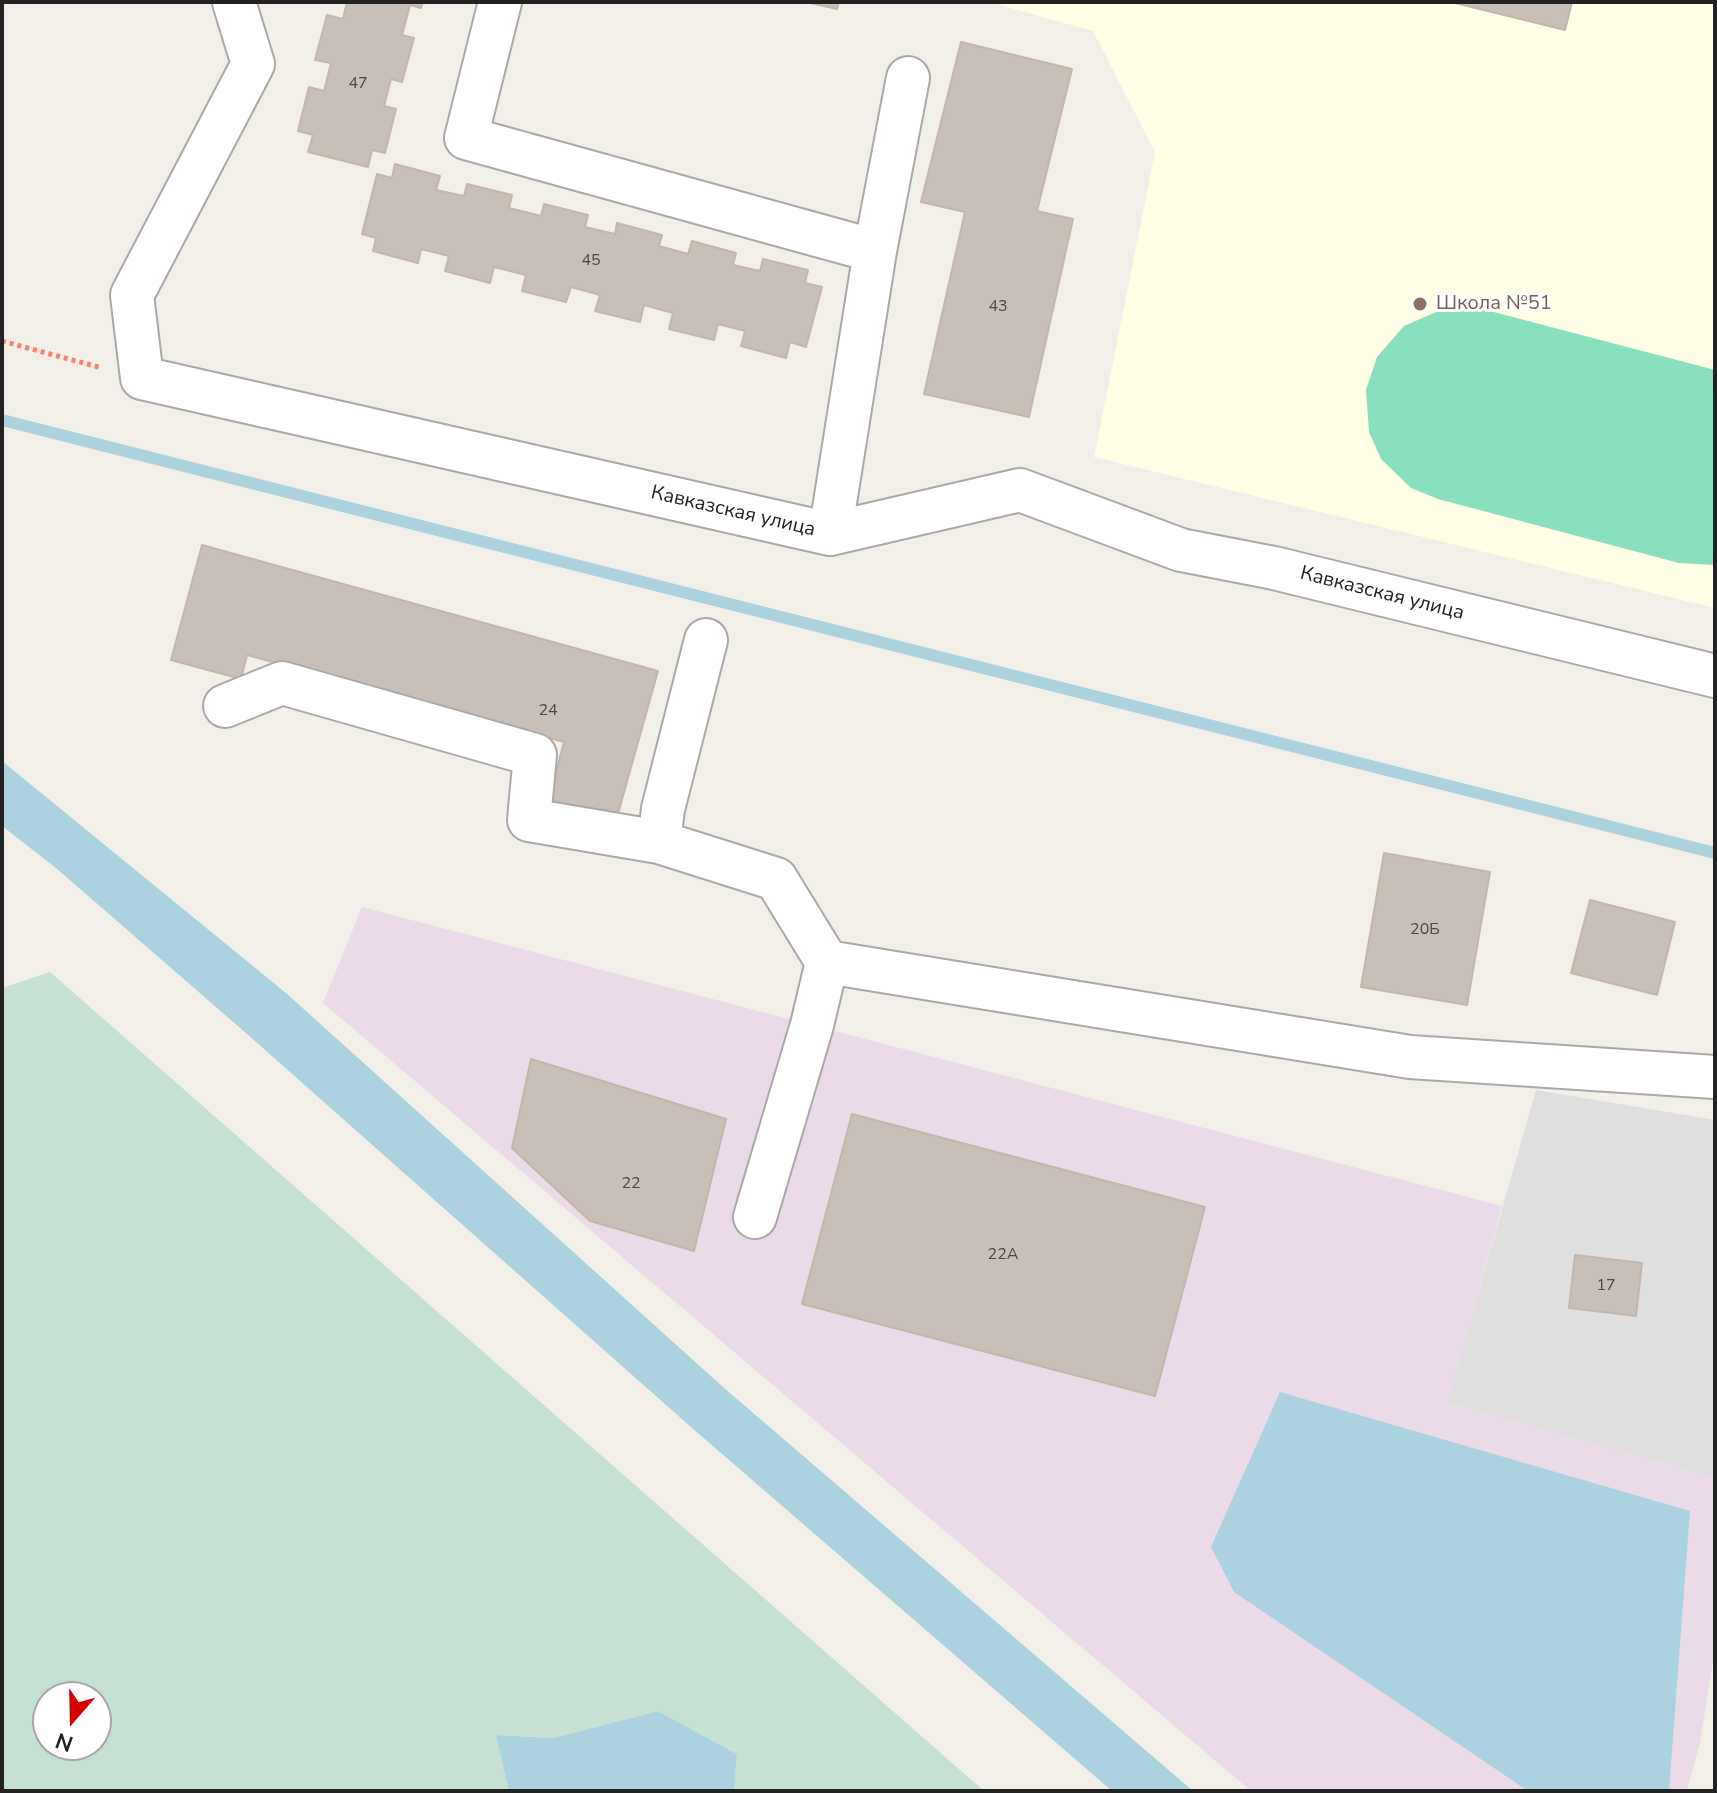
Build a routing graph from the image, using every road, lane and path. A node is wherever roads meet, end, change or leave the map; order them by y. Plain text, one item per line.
1 (234, 2) edge
2 (500, 2) edge
3 (908, 78) dead end
4 (875, 251) junction
5 (2, 341) edge
6 (142, 378) junction
7 (830, 534) junction
8 (706, 640) dead end
9 (1715, 676) edge
10 (225, 706) dead end
11 (659, 842) junction
12 (827, 962) junction
13 (1715, 1077) edge
14 (755, 1217) dead end

1 - 6 street
2 - 4 street
3 - 4 street
4 - 7 street
5 - 6 path
6 - 7 street, Кавказская улица
7 - 9 street, Кавказская улица
8 - 11 street
10 - 11 street
11 - 12 street
12 - 13 street
12 - 14 street

